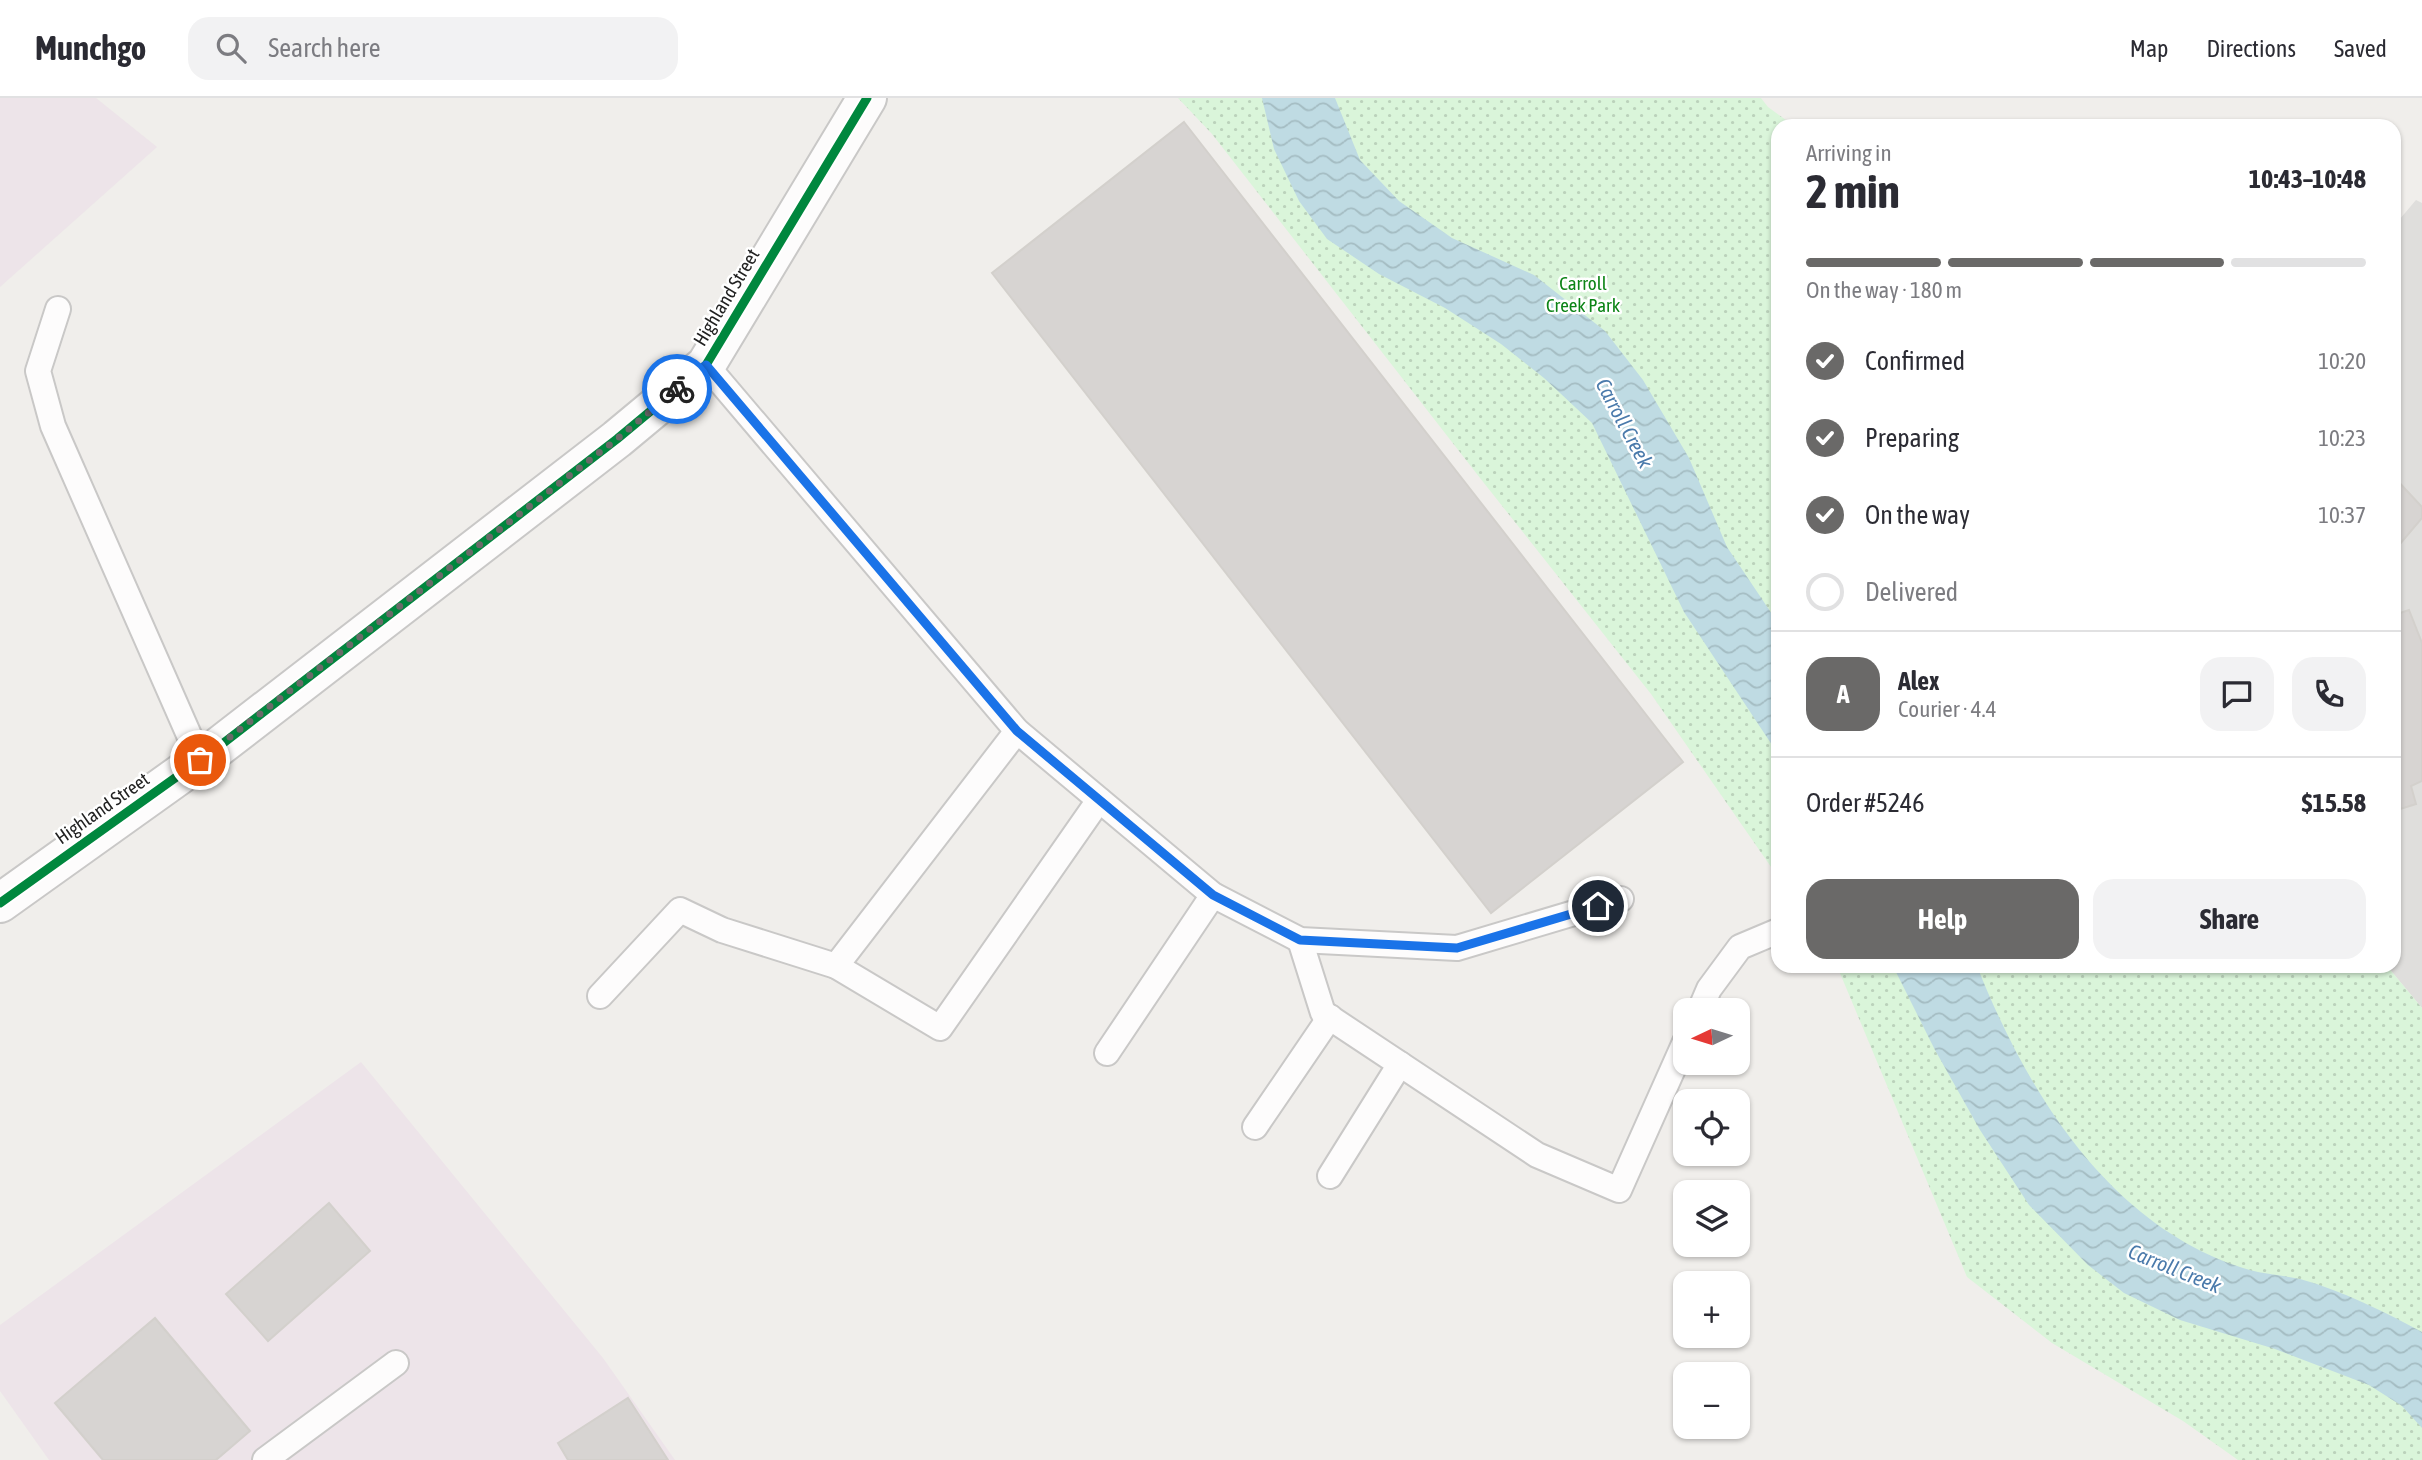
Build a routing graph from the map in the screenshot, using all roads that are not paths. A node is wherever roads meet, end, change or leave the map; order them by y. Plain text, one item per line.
1 (867, 98) edge
2 (58, 309) dead end
3 (706, 365) junction
4 (1017, 731) junction
5 (200, 760) junction
6 (1099, 800) junction
7 (1213, 895) junction
8 (1621, 899) dead end
9 (0, 902) edge
10 (1771, 934) edge
11 (1300, 940) junction
12 (836, 966) junction
13 (600, 996) dead end
14 (1705, 998) edge
15 (1330, 1017) junction
16 (1107, 1053) dead end
17 (1401, 1064) junction
18 (1673, 1069) edge
19 (1255, 1127) dead end
20 (1330, 1176) dead end
21 (396, 1363) dead end
22 (265, 1460) edge

1 - 3 street, Highland Street
2 - 5 lane
3 - 4 lane
3 - 5 street, Highland Street
4 - 6 lane
4 - 12 lane
5 - 9 street, Highland Street
6 - 7 lane
6 - 12 lane
7 - 11 lane
7 - 16 lane
8 - 11 lane
10 - 14 lane
11 - 15 lane
12 - 13 lane
15 - 17 lane
15 - 19 lane
17 - 18 lane
17 - 20 lane
21 - 22 lane

